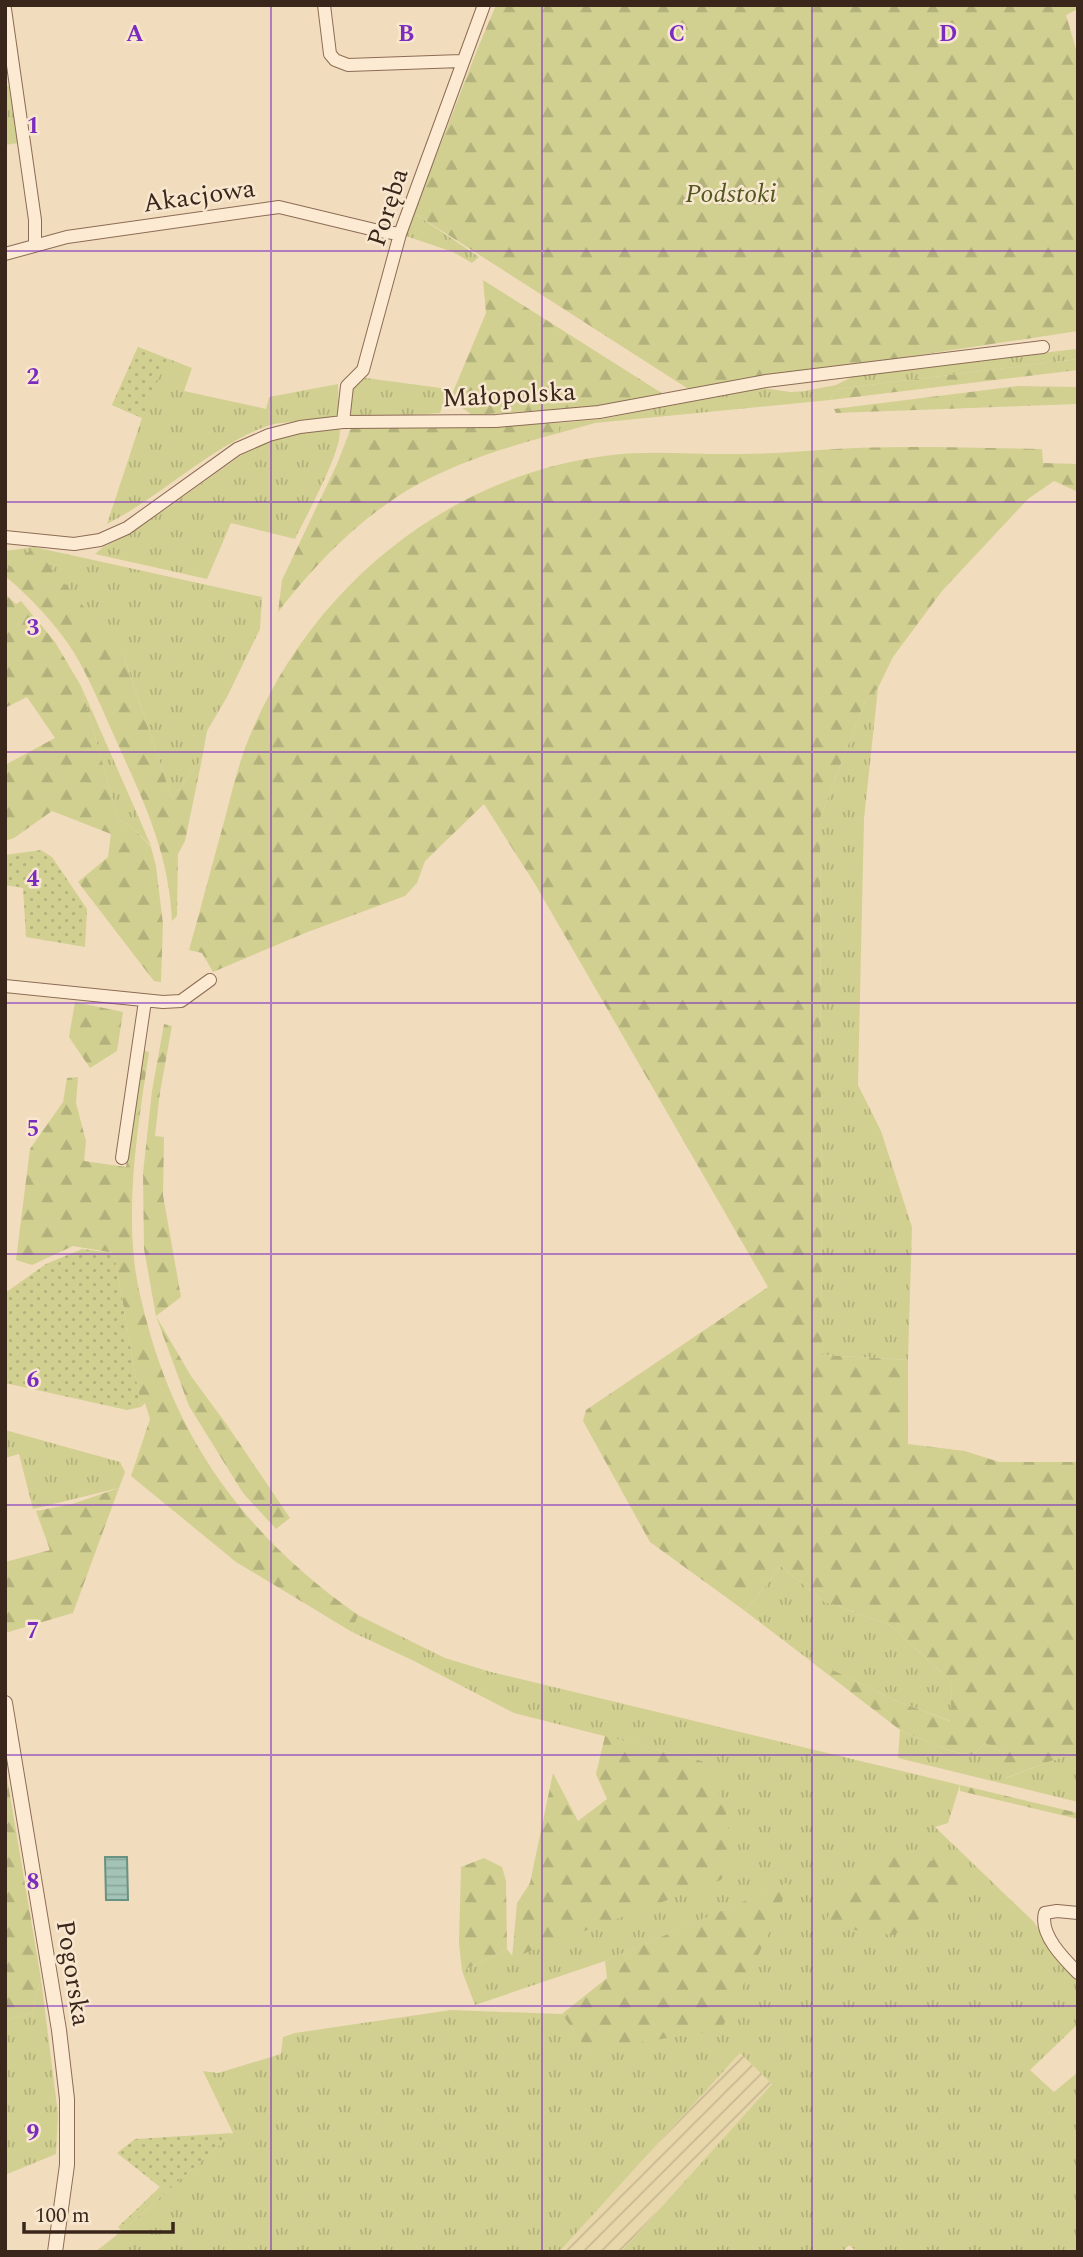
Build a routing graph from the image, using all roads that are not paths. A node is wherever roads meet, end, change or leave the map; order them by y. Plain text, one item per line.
1 (324, 5) edge
2 (484, 5) edge
3 (5, 9) edge
4 (461, 61) junction
5 (400, 234) junction
6 (35, 244) junction
7 (5, 254) edge
8 (1043, 347) dead end
9 (343, 422) junction
10 (5, 537) edge
11 (210, 980) dead end
12 (5, 986) edge
13 (145, 1001) junction
14 (122, 1158) dead end
15 (5, 1703) edge
16 (1078, 1913) edge
17 (1078, 1973) edge
18 (55, 2252) edge

1 - 4 street
2 - 4 street, Poręba
3 - 6 street
4 - 5 street, Poręba
5 - 6 street, Akacjowa
5 - 9 street, Poręba
6 - 7 street, Akacjowa
8 - 9 street, Małopolska
9 - 10 street, Małopolska
11 - 13 street
12 - 13 street
13 - 14 street
15 - 18 street, Pogorska
16 - 17 street

